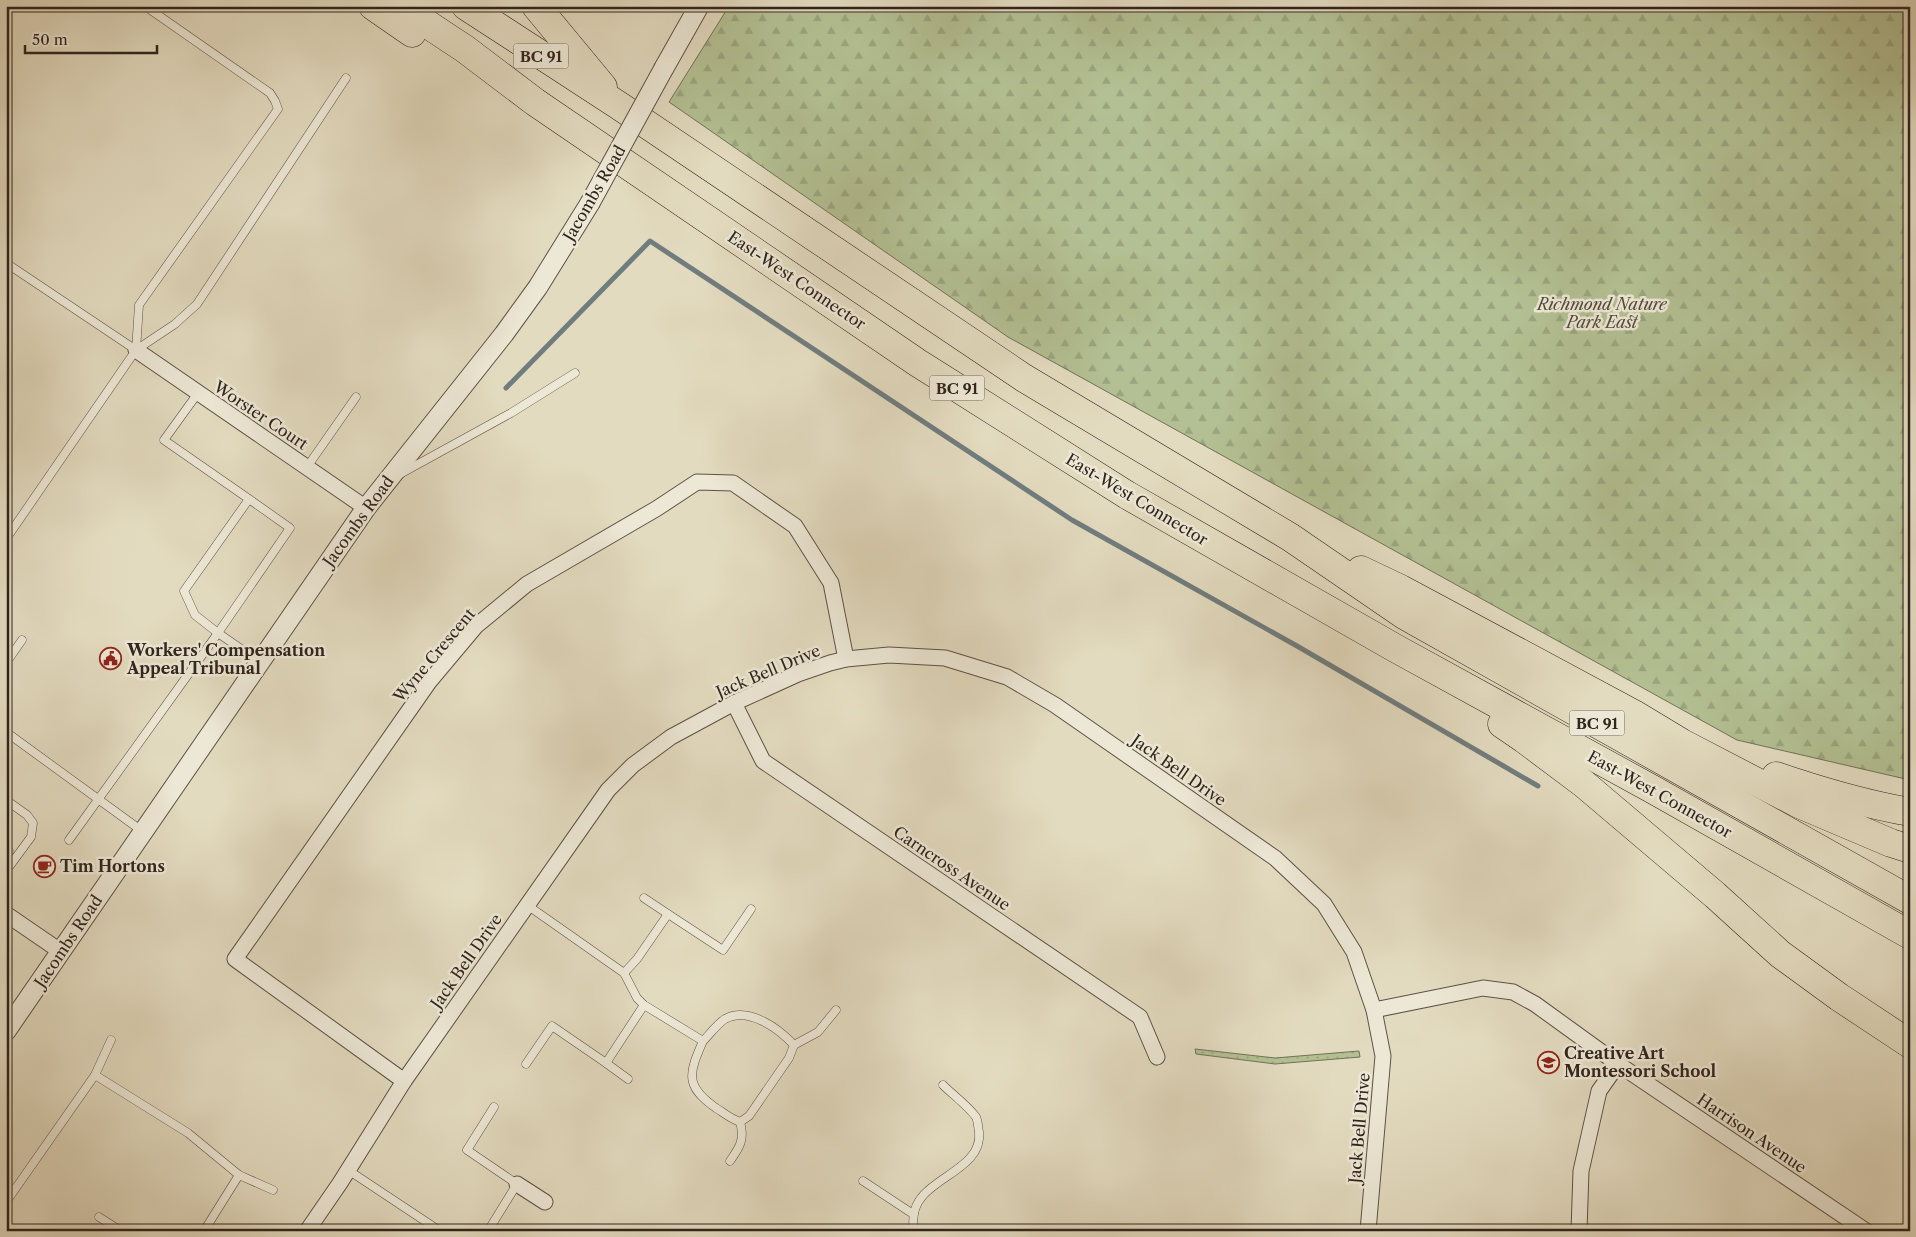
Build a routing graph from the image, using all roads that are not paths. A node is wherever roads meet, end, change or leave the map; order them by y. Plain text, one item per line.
1 (145, 6) edge
2 (373, 6) edge
3 (400, 6) edge
4 (466, 6) edge
5 (536, 6) edge
6 (699, 6) edge
7 (346, 78) dead end
8 (535, 102) junction
9 (618, 105) junction
10 (6, 263) edge
11 (136, 350) junction
12 (575, 373) dead end
13 (198, 393) junction
14 (356, 398) dead end
15 (307, 468) junction
16 (386, 482) junction
17 (249, 499) junction
18 (366, 508) junction
19 (1290, 538) junction
20 (6, 539) edge
21 (218, 632) junction
22 (22, 640) dead end
23 (1395, 648) junction
24 (846, 659) junction
25 (260, 662) junction
26 (6, 663) edge
27 (734, 702) junction
28 (6, 732) edge
29 (1682, 743) junction
30 (6, 800) edge
31 (99, 800) junction
32 (1910, 812) edge
33 (143, 832) junction
34 (69, 840) dead end
35 (1910, 849) edge
36 (6, 871) edge
37 (644, 898) dead end
38 (1910, 900) edge
39 (527, 905) junction
40 (751, 909) dead end
41 (6, 914) edge
42 (668, 914) junction
43 (1910, 935) edge
44 (60, 951) junction
45 (624, 973) junction
46 (644, 1005) junction
47 (836, 1010) dead end
48 (1374, 1010) junction
49 (6, 1031) edge
50 (111, 1040) dead end
51 (703, 1041) junction
52 (1910, 1044) edge
53 (794, 1046) junction
54 (1157, 1057) dead end
55 (606, 1063) junction
56 (526, 1064) dead end
57 (1618, 1064) junction
58 (95, 1075) junction
59 (628, 1079) dead end
60 (404, 1081) junction
61 (943, 1085) dead end
62 (494, 1107) dead end
63 (740, 1122) junction
64 (730, 1161) dead end
65 (348, 1170) junction
66 (239, 1175) junction
67 (863, 1182) dead end
68 (517, 1184) junction
69 (273, 1190) dead end
70 (6, 1202) edge
71 (546, 1202) dead end
72 (913, 1214) junction
73 (99, 1217) dead end
74 (121, 1231) edge
75 (204, 1231) edge
76 (307, 1231) edge
77 (440, 1231) edge
78 (488, 1231) edge
79 (913, 1231) edge
80 (1368, 1231) edge
81 (1579, 1231) edge
82 (1866, 1231) edge

1 - 11 lane
2 - 8 highway
3 - 8 highway, East-West Connector / BC 91
4 - 9 highway, East-West Connector / BC 91
5 - 9 highway
6 - 16 street, Jacombs Road, bridge
7 - 11 lane
8 - 23 highway, East-West Connector / BC 91
9 - 19 highway, East-West Connector / BC 91
10 - 11 lane
11 - 13 street, Worster Court
11 - 20 lane
12 - 16 lane
13 - 15 street, Worster Court
13 - 17 lane
14 - 15 lane
15 - 18 street, Worster Court
16 - 18 street, Jacombs Road
17 - 21 lane
17 - 21 lane
18 - 25 street, Jacombs Road
19 - 29 highway
19 - 38 highway, East-West Connector / BC 91
21 - 25 lane
21 - 31 lane
22 - 26 lane
23 - 43 highway, East-West Connector / BC 91
23 - 52 highway
24 - 27 street, Jack Bell Drive
24 - 48 street, Jack Bell Drive
24 - 60 street, Wyne Crescent
25 - 33 street, Jacombs Road
27 - 39 street, Jack Bell Drive
27 - 54 street, Carncross Avenue
28 - 31 lane
29 - 32 highway
29 - 35 highway
30 - 36 lane
31 - 33 lane
31 - 34 lane
33 - 44 street, Jacombs Road
37 - 42 lane
39 - 45 lane
39 - 60 street, Jack Bell Drive
40 - 42 lane
41 - 44 street
42 - 45 lane
44 - 49 street, Jacombs Road
45 - 46 lane
46 - 51 lane
46 - 55 lane
47 - 53 lane
48 - 57 street, Harrison Avenue
48 - 80 street, Jack Bell Drive
50 - 58 lane
51 - 53 lane
51 - 63 lane
53 - 63 lane
55 - 56 lane
55 - 59 lane
57 - 81 street
57 - 82 street, Harrison Avenue
58 - 66 lane
58 - 70 lane
60 - 65 street, Jack Bell Drive
61 - 72 lane
62 - 68 lane
63 - 64 lane
65 - 76 street, Jack Bell Drive
65 - 77 lane
66 - 69 lane
66 - 75 lane
67 - 72 lane
68 - 71 street
68 - 78 lane
72 - 79 lane
73 - 74 lane

